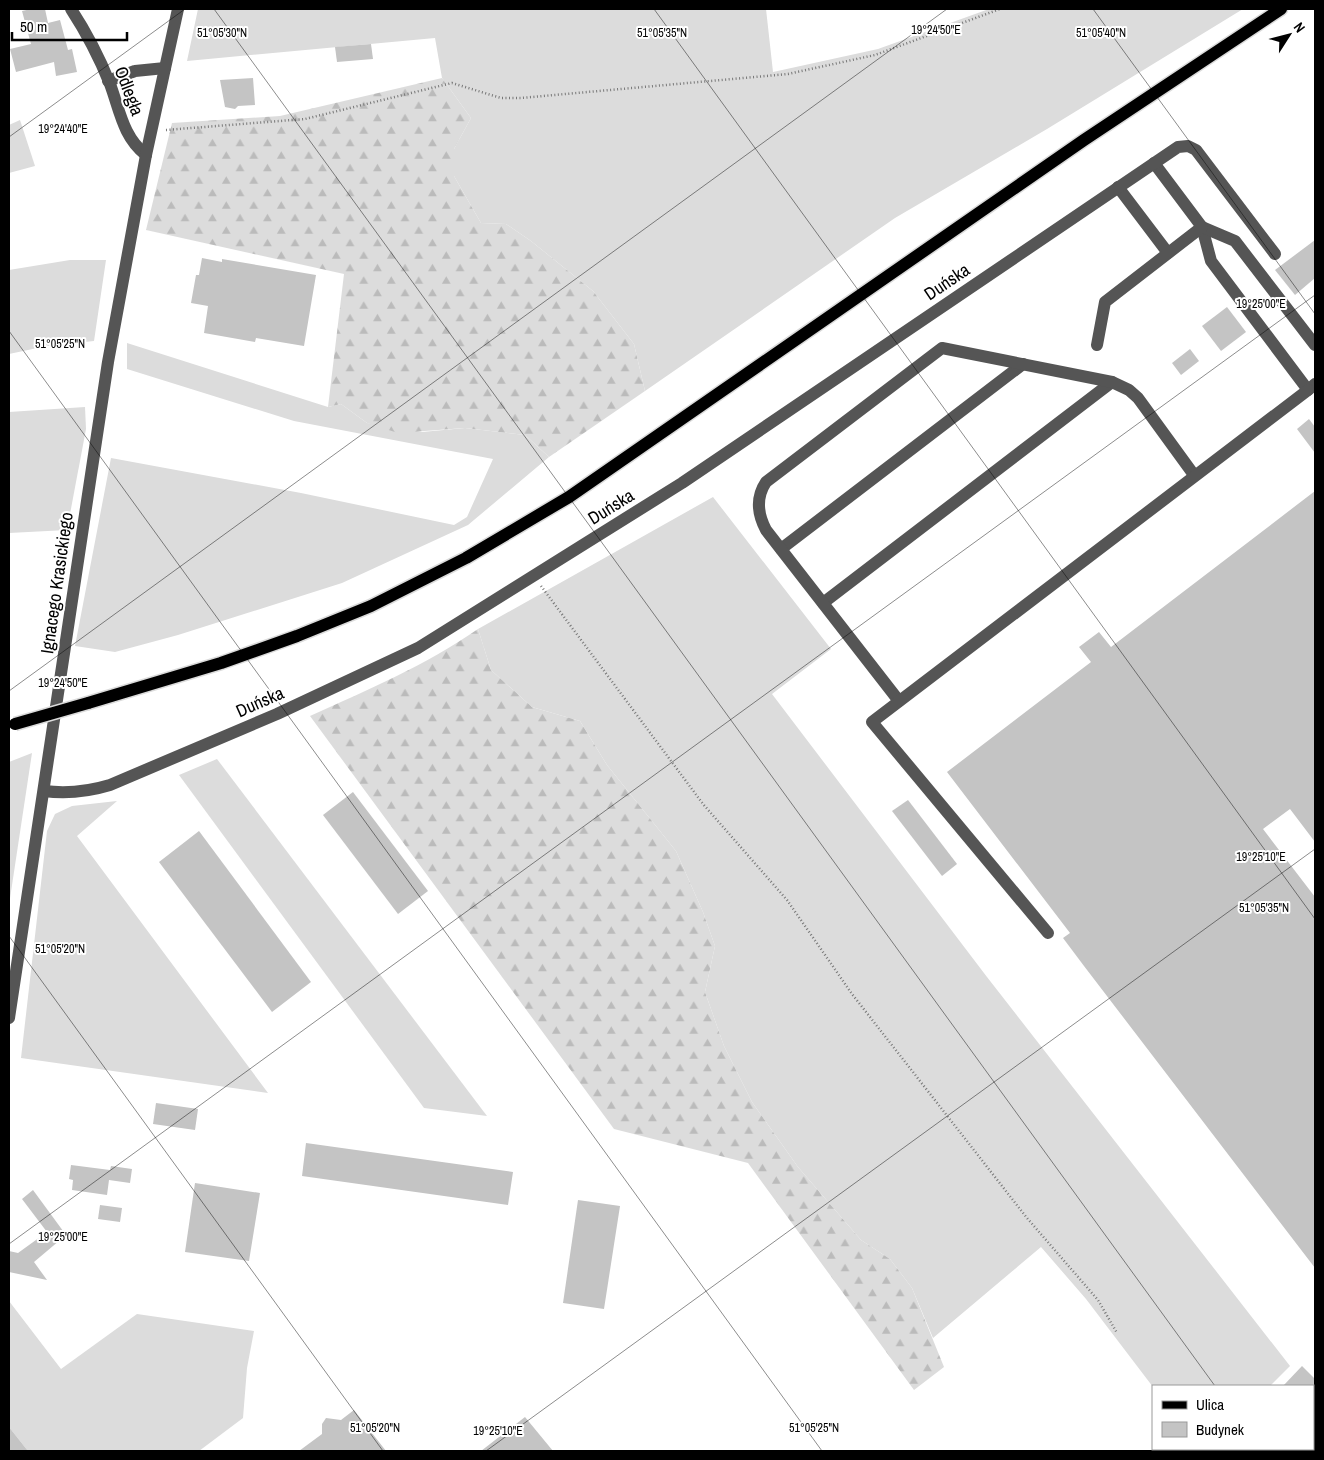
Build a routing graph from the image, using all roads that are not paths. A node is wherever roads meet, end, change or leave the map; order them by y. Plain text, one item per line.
1 (71, 9) edge
2 (178, 9) edge
3 (1281, 9) edge
4 (165, 68) junction
5 (108, 81) junction
6 (146, 155) junction
7 (1154, 163) junction
8 (1118, 187) junction
9 (1202, 227) junction
10 (1168, 253) junction
11 (1275, 254) dead end
12 (1098, 345) dead end
13 (1315, 345) edge
14 (1023, 364) junction
15 (1112, 382) junction
16 (1311, 387) edge
17 (1194, 475) junction
18 (781, 549) junction
19 (823, 603) junction
20 (899, 701) junction
21 (12, 725) edge
22 (44, 791) junction
23 (1048, 933) dead end
24 (9, 1018) edge

1 - 5 street, Odległa
2 - 4 street, Ignacego Krasickiego
3 - 21 main road, bridge
4 - 5 street
4 - 6 street, Ignacego Krasickiego
5 - 6 street, Odległa
6 - 22 street, Ignacego Krasickiego
7 - 8 street, Duńska
7 - 9 street
7 - 11 street, Duńska
8 - 10 street
8 - 22 street, Duńska
9 - 10 street
9 - 13 street
9 - 16 street
10 - 12 street
14 - 15 street
14 - 18 street
14 - 18 street
15 - 17 street
15 - 19 street
16 - 17 street
17 - 20 street
18 - 19 street
19 - 20 street
20 - 23 street
22 - 24 street, Ignacego Krasickiego

